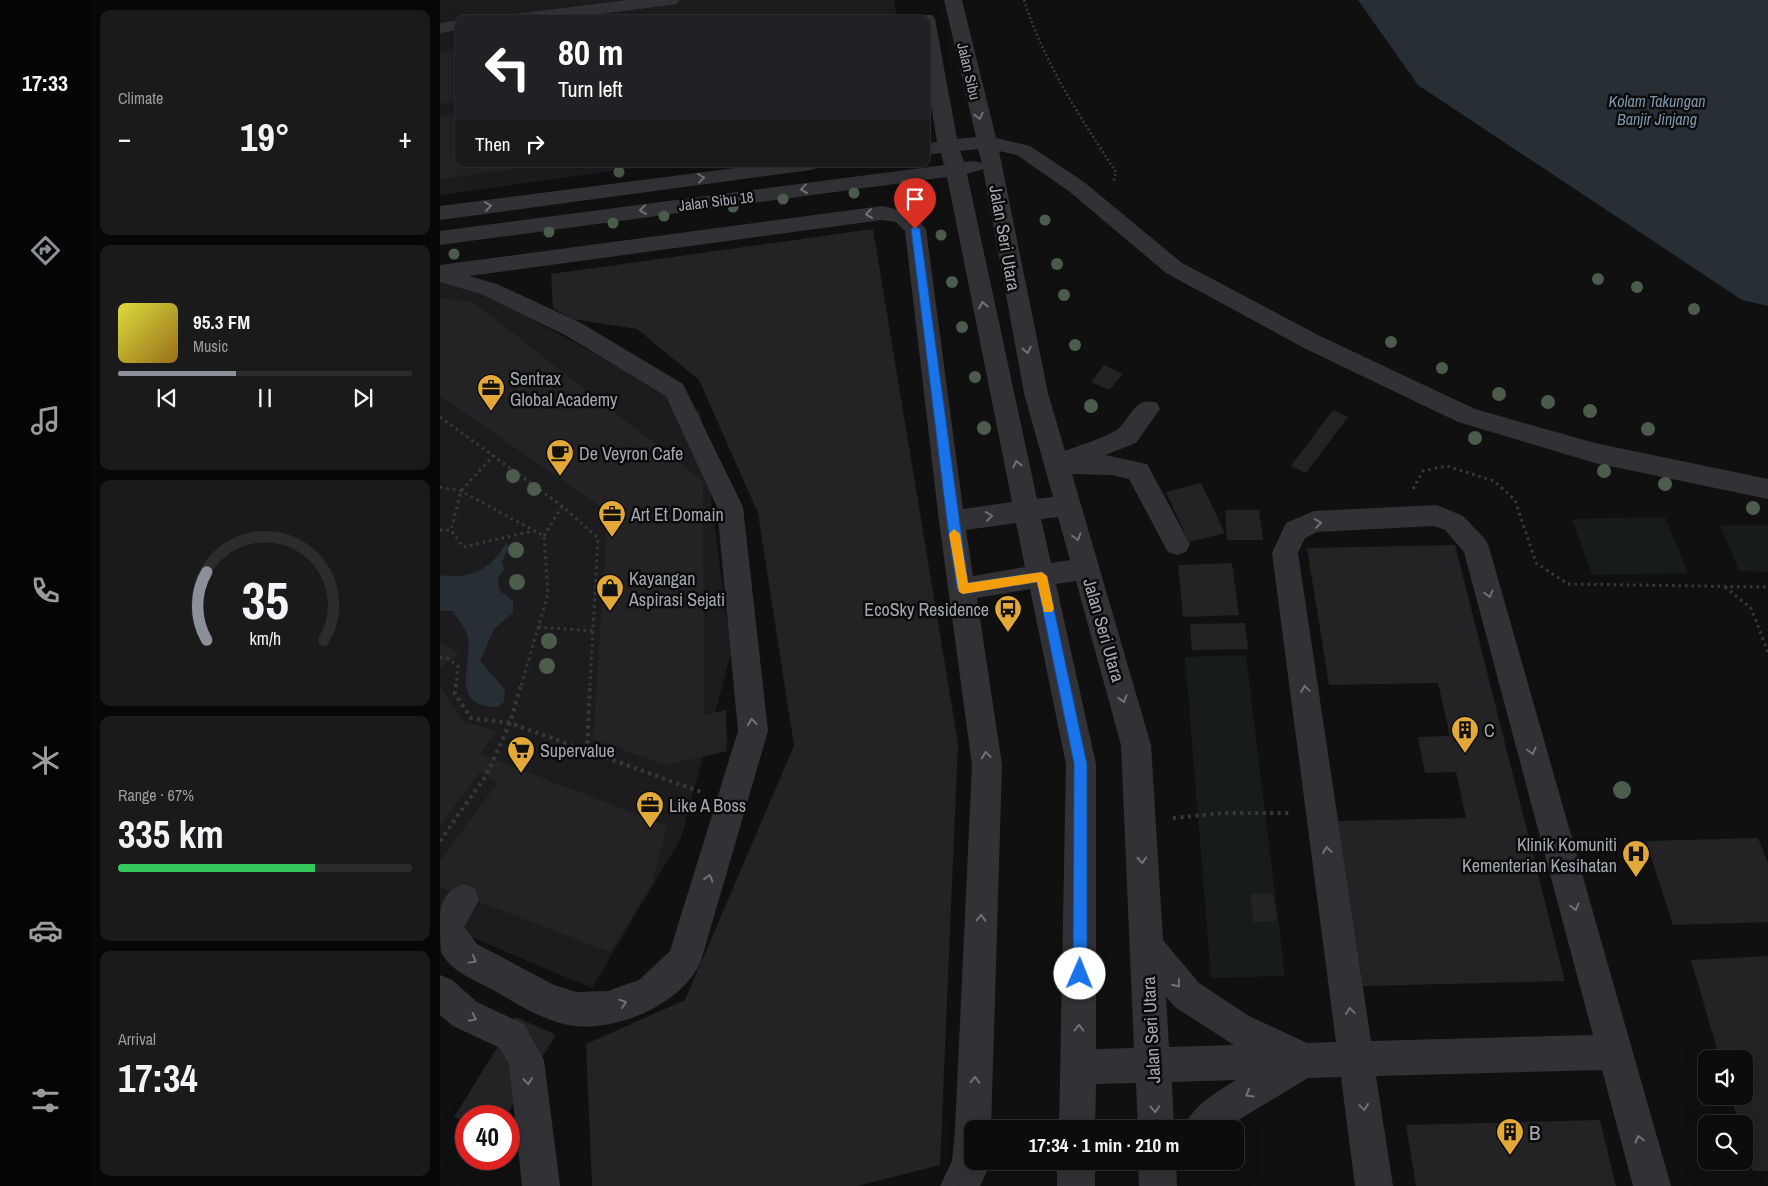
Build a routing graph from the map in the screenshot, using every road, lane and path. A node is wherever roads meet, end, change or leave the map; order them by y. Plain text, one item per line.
1 (671, 0) edge
2 (923, 0) edge
3 (953, 0) edge
4 (1024, 0) edge
5 (547, 15) edge
6 (925, 15) edge
7 (455, 26) edge
8 (440, 28) edge
9 (930, 42) edge
10 (985, 142) junction
11 (948, 146) junction
12 (930, 148) edge
13 (992, 165) junction
14 (1044, 165) junction
15 (788, 167) edge
16 (956, 169) junction
17 (1105, 210) junction
18 (440, 213) edge
19 (486, 231) junction
20 (440, 238) edge
21 (440, 248) edge
22 (440, 274) edge
23 (1148, 409) dead end
24 (440, 417) edge
25 (494, 455) junction
26 (1056, 464) junction
27 (440, 487) edge
28 (1768, 488) edge
29 (462, 491) junction
30 (1068, 505) junction
31 (562, 506) junction
32 (1027, 511) junction
33 (1396, 517) junction
34 (952, 521) junction
35 (440, 530) edge
36 (451, 530) junction
37 (534, 530) junction
38 (544, 536) junction
39 (1177, 544) dead end
40 (1086, 568) junction
41 (1042, 576) junction
42 (1724, 586) junction
43 (1768, 587) edge
44 (963, 589) junction
45 (538, 627) junction
46 (593, 631) junction
47 (1768, 652) edge
48 (440, 658) edge
49 (510, 723) junction
50 (587, 751) junction
51 (703, 792) dead end
52 (1322, 813) junction
53 (1140, 821) junction
54 (440, 841) edge
55 (463, 900) dead end
56 (442, 926) edge
57 (1146, 946) junction
58 (440, 992) edge
59 (1615, 1052) junction
60 (1357, 1059) junction
61 (1306, 1060) junction
62 (1153, 1065) junction
63 (1078, 1067) junction
64 (973, 1120) edge
65 (1077, 1120) edge
66 (1156, 1120) edge
67 (1211, 1120) edge
68 (968, 1170) edge
69 (1076, 1170) edge
70 (541, 1186) edge
71 (959, 1186) edge
72 (1076, 1186) edge
73 (1374, 1186) edge
74 (1652, 1186) edge

1 - 5 street
2 - 6 street, Jalan Sibu
3 -> 10 street, Jalan Sibu
4 - 17 path
7 - 8 street
9 - 11 street, Jalan Sibu
10 - 11 street
10 - 13 street, Jalan Seri Utara
10 - 14 street
11 - 12 street
11 - 16 street, Jalan Seri Utara
13 - 14 street, Jalan Sibu 18
13 - 16 street, Jalan Sibu 18
13 -> 26 street, Jalan Seri Utara
14 - 17 street
18 -> 15 street, Jalan Sibu 18
16 -> 19 street, Jalan Sibu 18
32 -> 16 street, Jalan Seri Utara
17 - 28 street
19 - 20 street, Jalan Sibu 18
19 - 21 street
34 -> 22 street
56 -> 22 street
23 - 26 street
24 - 25 path
25 - 29 path
25 - 31 path
26 - 30 street, Jalan Seri Utara
26 - 39 street
27 - 29 path
29 - 36 path
29 - 37 path
30 - 32 street
30 -> 40 street, Jalan Seri Utara
31 - 38 path
31 - 46 path
34 -> 32 street
32 - 41 street, Jalan Seri Utara
33 - 42 path
52 -> 33 street
33 -> 59 street
34 - 44 street
35 - 36 path
36 - 37 path
37 - 38 path
38 - 45 path
40 - 41 street
40 -> 53 street, Jalan Seri Utara
41 - 44 street
63 -> 41 street, Jalan Seri Utara
42 - 43 path
42 - 47 path
64 -> 44 street
45 - 46 path
45 - 49 path
46 - 50 path
48 - 49 path
49 - 50 path
49 - 54 path
50 - 51 path
52 - 53 path
60 -> 52 street
53 -> 57 street, Jalan Seri Utara
55 - 56 street
57 -> 61 street
57 - 62 street, Jalan Seri Utara
58 -> 70 street
59 - 60 street
74 -> 59 street
60 - 61 street
60 -> 73 street
61 - 62 street
61 -> 67 street
62 - 63 street
62 -> 66 street, Jalan Seri Utara
63 - 65 street, Jalan Seri Utara
68 - 71 street
69 - 72 street

